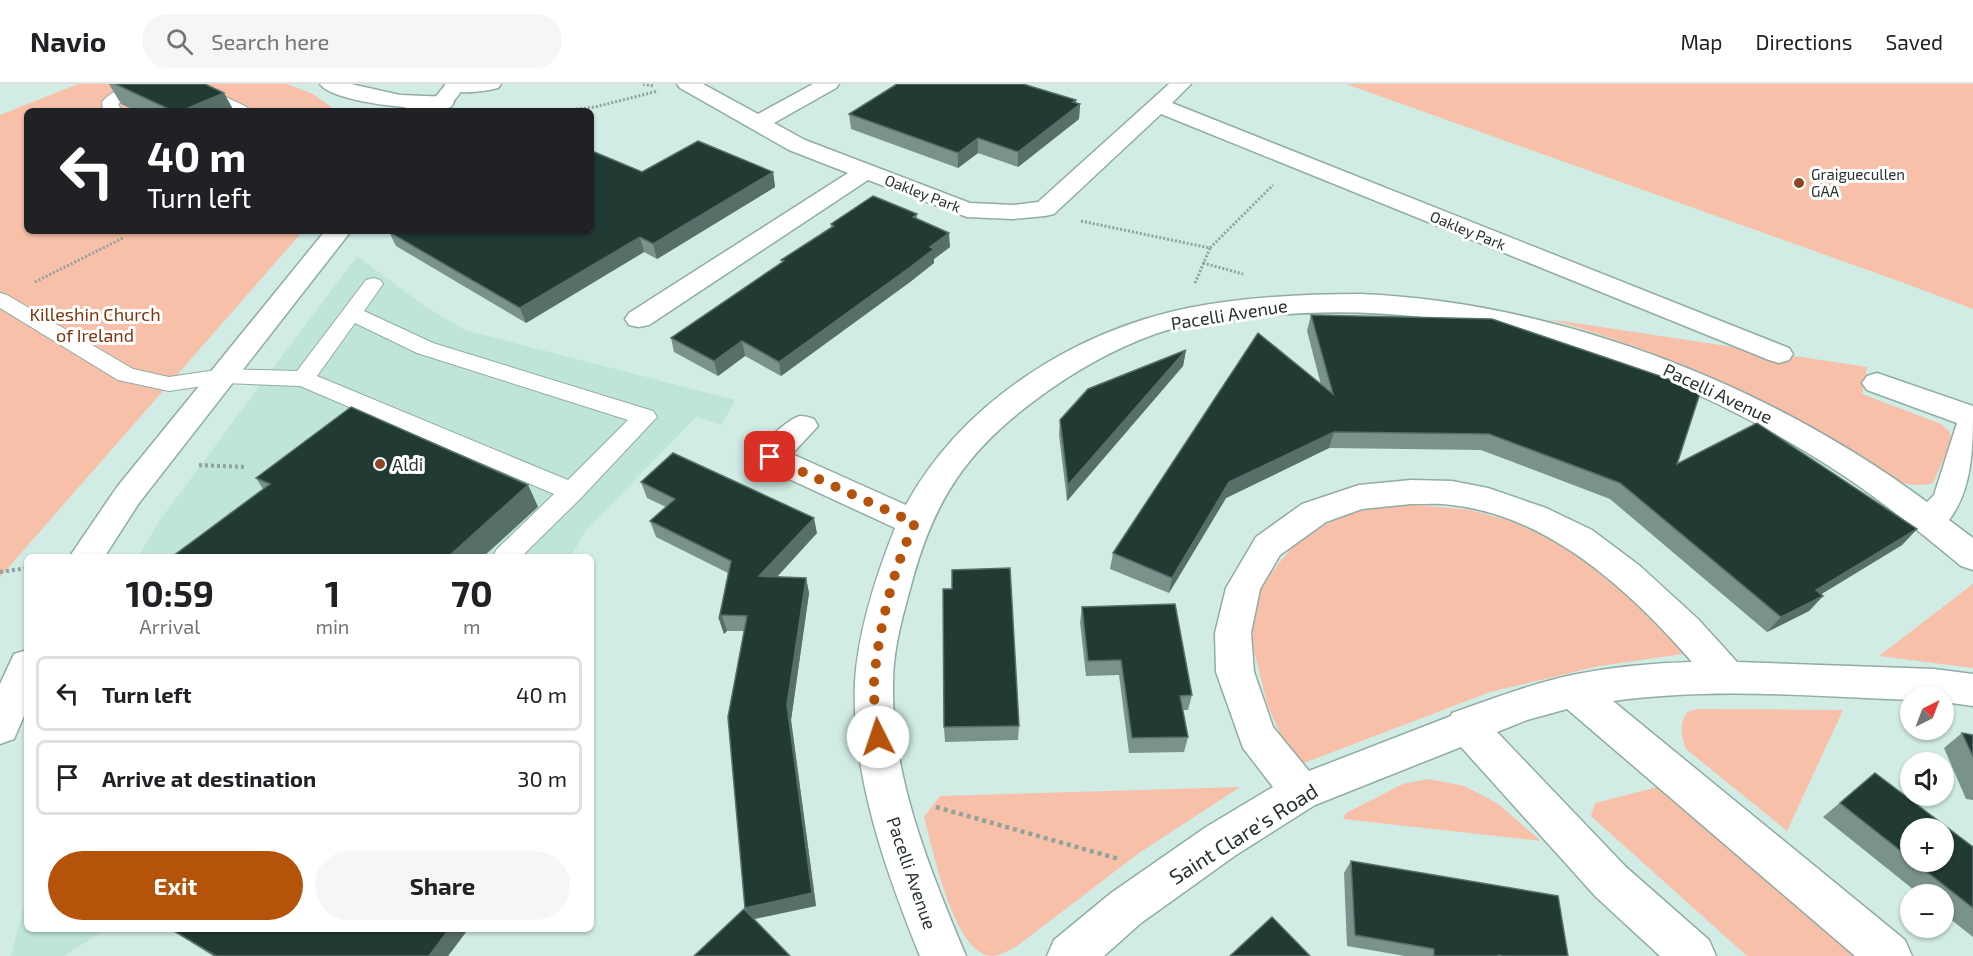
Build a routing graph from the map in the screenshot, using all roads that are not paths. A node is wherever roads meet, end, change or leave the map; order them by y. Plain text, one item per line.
1 (153, 84) edge
2 (185, 84) edge
3 (330, 84) edge
4 (491, 84) edge
5 (829, 84) edge
6 (1181, 84) edge
7 (677, 86) edge
8 (448, 96) edge
9 (1157, 105) junction
10 (110, 108) edge
11 (235, 108) edge
12 (418, 108) edge
13 (758, 123) junction
14 (866, 172) junction
15 (336, 234) edge
16 (373, 284) dead end
17 (0, 299) edge
18 (352, 314) junction
19 (639, 319) dead end
20 (1779, 354) dead end
21 (223, 376) junction
22 (303, 379) junction
23 (1877, 383) dead end
24 (802, 426) dead end
25 (572, 492) junction
26 (1930, 519) junction
27 (915, 523) junction
28 (88, 554) edge
29 (508, 554) edge
30 (1973, 556) edge
31 (24, 672) edge
32 (1728, 677) junction
33 (1973, 690) edge
34 (1573, 691) junction
35 (1466, 725) junction
36 (0, 727) edge
37 (1301, 792) junction
38 (943, 956) edge
39 (1070, 956) edge
40 (1693, 956) edge
41 (1889, 956) edge

1 - 10 lane
2 - 11 lane
3 - 8 street
4 - 8 street
5 - 13 street
6 - 9 street
7 - 13 street, Oakley Park
8 - 12 lane
9 - 14 street, Oakley Park
9 - 20 street, Oakley Park
13 - 14 street, Oakley Park
14 - 19 street, Oakley Park
15 - 21 street
16 - 18 lane
17 - 21 lane
18 - 22 lane
18 - 25 lane
21 - 22 lane
21 - 28 street
22 - 25 lane
23 - 26 street
24 - 27 street
25 - 29 lane
26 - 27 street, Pacelli Avenue
26 - 30 street, Pacelli Avenue
27 - 38 street, Pacelli Avenue
31 - 36 street
32 - 33 street, Saint Clare's Road
32 - 34 street, Saint Clare's Road
32 - 37 street
34 - 35 street, Saint Clare's Road
34 - 41 street
35 - 37 street, Saint Clare's Road
35 - 40 street
37 - 39 street, Saint Clare's Road

